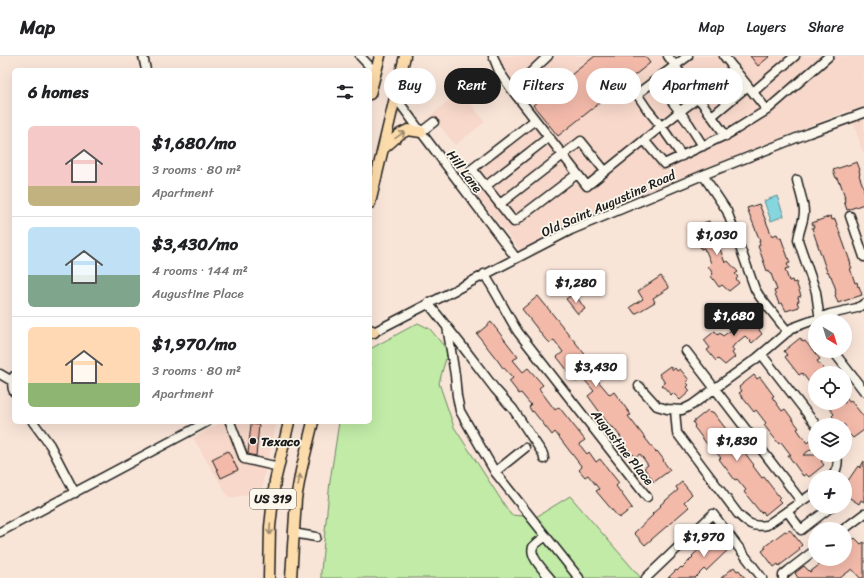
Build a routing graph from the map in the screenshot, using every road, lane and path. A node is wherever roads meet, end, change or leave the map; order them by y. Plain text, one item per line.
1 (143, 56) edge
2 (360, 56) edge
3 (380, 56) edge
4 (405, 56) edge
5 (493, 56) edge
6 (548, 56) edge
7 (668, 56) edge
8 (688, 56) edge
9 (724, 56) edge
10 (795, 56) edge
11 (829, 56) edge
12 (675, 66) junction
13 (146, 68) edge
14 (371, 68) edge
15 (402, 68) edge
16 (535, 68) edge
17 (672, 68) edge
18 (734, 68) edge
19 (372, 69) edge
20 (375, 72) junction
21 (743, 80) edge
22 (372, 85) edge
23 (649, 85) edge
24 (509, 86) edge
25 (750, 89) junction
26 (394, 104) edge
27 (400, 104) edge
28 (523, 104) edge
29 (673, 104) edge
30 (690, 104) edge
31 (703, 104) edge
32 (767, 110) junction
33 (679, 112) junction
34 (864, 113) edge
35 (712, 116) junction
36 (535, 120) junction
37 (434, 122) dead end
38 (661, 126) junction
39 (421, 132) junction
40 (726, 136) junction
41 (549, 137) junction
42 (644, 140) junction
43 (703, 146) junction
44 (383, 149) junction
45 (563, 156) junction
46 (682, 156) junction
47 (605, 171) junction
48 (577, 174) junction
49 (703, 175) junction
50 (797, 180) dead end
51 (486, 186) junction
52 (372, 195) edge
53 (500, 204) junction
54 (850, 216) dead end
55 (864, 256) edge
56 (516, 258) junction
57 (484, 274) junction
58 (428, 303) junction
59 (864, 304) edge
60 (819, 314) edge
61 (830, 314) edge
62 (808, 323) edge
63 (447, 326) junction
64 (372, 331) edge
65 (788, 332) junction
66 (686, 351) dead end
67 (762, 355) junction
68 (838, 358) edge
69 (0, 374) edge
70 (12, 379) edge
71 (639, 386) dead end
72 (715, 389) junction
73 (864, 391) edge
74 (675, 410) junction
75 (811, 418) edge
76 (34, 424) edge
77 (204, 424) edge
78 (231, 424) edge
79 (288, 424) edge
80 (313, 424) edge
81 (525, 448) dead end
82 (544, 459) dead end
83 (279, 467) junction
84 (494, 472) junction
85 (75, 493) junction
86 (808, 496) edge
87 (647, 497) dead end
88 (801, 501) junction
89 (787, 511) junction
90 (823, 514) edge
91 (864, 514) edge
92 (852, 523) edge
93 (0, 532) edge
94 (293, 533) junction
95 (546, 536) junction
96 (316, 537) dead end
97 (808, 555) edge
98 (269, 578) edge
99 (291, 578) edge
100 (550, 578) edge
101 (579, 578) edge
102 (646, 578) edge
103 (762, 578) edge
104 (783, 578) edge

1 - 13 street
2 - 14 street
3 - 20 main road
4 - 15 main road
5 - 24 street
6 - 16 street
7 - 12 street
8 - 12 street
9 - 18 street
10 - 25 street
11 - 32 street
12 - 17 street
19 - 20 street
20 - 22 main road
21 - 25 street
23 - 38 street
25 - 32 street
25 - 35 street
26 - 44 main road
27 - 39 street, Hill Lane
28 - 36 street
29 - 33 street
30 - 33 street
31 - 35 street
32 - 40 street
33 - 38 street
33 - 43 street
34 - 49 street, Old Saint Augustine Road
35 - 40 street
36 - 41 street
36 - 51 street
37 - 39 street
38 - 42 street
38 - 46 street
44 -> 39 main road
39 - 56 street, Hill Lane
40 - 43 street
41 - 45 street
41 - 51 street
42 - 46 street
42 - 47 street
43 - 46 street
44 - 52 main road
45 - 47 street
45 - 48 street
45 - 53 street
47 - 48 street
48 - 53 street
49 - 56 street, Old Saint Augustine Road
49 - 65 street
50 - 60 street
51 - 53 street
54 - 55 street
56 - 57 street, Old Saint Augustine Road
57 - 58 street, Old Saint Augustine Road
57 - 87 street, Augustine Place
58 - 63 street
58 - 64 street, Old Saint Augustine Road
59 - 61 street
62 - 65 street
63 - 82 street
63 - 84 street
65 - 67 street
66 - 72 street
67 - 72 street
67 - 75 street
68 - 73 street
69 - 70 street
71 - 74 street
72 - 74 street
72 - 88 street
74 - 89 street
76 - 85 street
77 - 85 street
78 - 83 street
79 - 83 main road, US 319
94 -> 80 main road, US 319
81 - 84 street
83 -> 98 main road, US 319
84 - 95 street
85 - 93 street
86 - 88 street
88 - 89 street
89 - 90 street
91 - 92 street
94 - 96 street
94 - 99 main road, US 319
95 - 100 street
95 - 101 street
97 - 104 street
102 - 103 street

